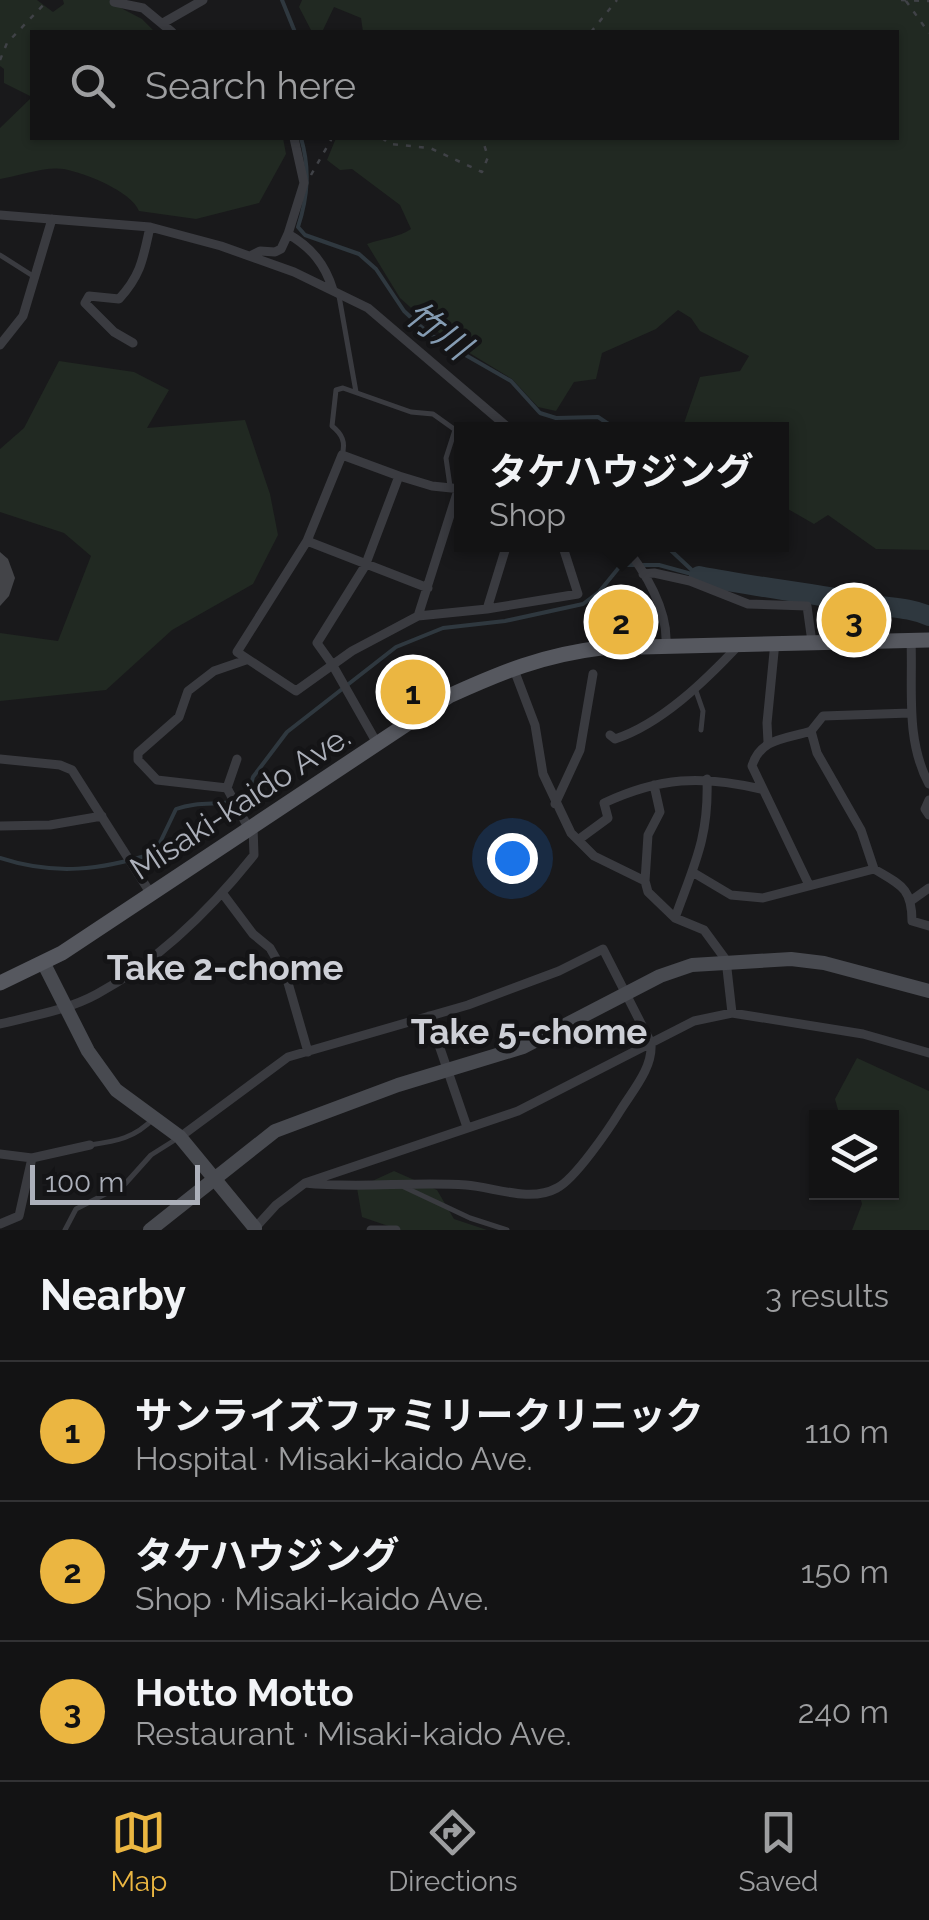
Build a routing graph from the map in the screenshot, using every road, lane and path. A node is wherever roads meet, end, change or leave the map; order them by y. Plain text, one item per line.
1 (48, 0) edge
2 (202, 0) edge
3 (617, 0) edge
4 (904, 0) edge
5 (929, 1) edge
6 (114, 2) edge
7 (163, 23) junction
8 (170, 30) edge
9 (593, 30) edge
10 (929, 34) edge
11 (0, 60) edge
12 (294, 140) edge
13 (331, 140) edge
14 (385, 140) edge
15 (483, 140) edge
16 (304, 183) junction
17 (0, 215) edge
18 (52, 219) junction
19 (150, 227) junction
20 (288, 234) junction
21 (0, 255) edge
22 (252, 255) junction
23 (35, 278) junction
24 (336, 292) junction
25 (133, 342) dead end
26 (0, 345) edge
27 (356, 392) junction
28 (502, 422) edge
29 (454, 429) edge
30 (454, 441) edge
31 (342, 455) junction
32 (399, 476) junction
33 (454, 481) edge
34 (454, 488) edge
35 (454, 499) edge
36 (308, 541) junction
37 (505, 552) edge
38 (565, 552) edge
39 (630, 552) edge
40 (365, 566) junction
41 (643, 574) junction
42 (428, 588) junction
43 (488, 609) junction
44 (418, 616) junction
45 (911, 640) junction
46 (929, 640) edge
47 (776, 642) junction
48 (812, 642) junction
49 (666, 644) junction
50 (740, 644) junction
51 (246, 660) junction
52 (332, 664) junction
53 (512, 666) junction
54 (593, 674) dead end
55 (696, 690) junction
56 (910, 713) junction
57 (701, 730) dead end
58 (811, 731) junction
59 (610, 735) dead end
60 (768, 742) junction
61 (378, 745) junction
62 (0, 759) edge
63 (237, 759) dead end
64 (707, 778) junction
65 (929, 784) edge
66 (654, 785) junction
67 (227, 788) junction
68 (761, 789) junction
69 (929, 800) edge
70 (555, 804) junction
71 (929, 815) edge
72 (102, 816) junction
73 (0, 826) edge
74 (251, 828) junction
75 (578, 840) junction
76 (874, 869) junction
77 (694, 873) junction
78 (645, 881) junction
79 (809, 885) junction
80 (929, 888) edge
81 (151, 894) junction
82 (223, 894) junction
83 (912, 900) junction
84 (675, 918) junction
85 (929, 926) edge
86 (726, 960) junction
87 (44, 964) junction
88 (0, 984) edge
89 (929, 991) edge
90 (625, 996) junction
91 (64, 1008) junction
92 (732, 1013) junction
93 (429, 1016) junction
94 (0, 1024) edge
95 (652, 1043) junction
96 (308, 1052) junction
97 (929, 1053) edge
98 (448, 1069) junction
99 (154, 1118) junction
100 (467, 1127) junction
101 (180, 1137) junction
102 (90, 1146) joint
103 (0, 1154) edge
104 (32, 1158) junction
105 (215, 1179) junction
106 (305, 1183) junction
107 (404, 1186) junction
108 (1, 1227) edge
109 (254, 1229) edge
110 (65, 1230) edge
111 (150, 1230) edge
112 (371, 1230) edge
113 (396, 1230) edge
114 (507, 1230) edge

1 - 11 path
2 - 7 street
3 - 9 path
4 - 5 path
4 - 10 path
6 - 7 street
7 - 8 street
12 - 16 street
13 - 16 path
14 - 15 path
16 - 20 street
17 - 18 street
18 - 19 street
18 - 23 street
19 - 22 street
19 - 25 street
20 - 22 street
20 - 24 street
21 - 23 lane
22 - 24 street
23 - 26 street
24 - 27 lane
24 - 28 street
27 - 29 lane
27 - 31 lane
30 - 33 lane
31 - 32 street
31 - 36 street
32 - 34 street
32 - 40 street
35 - 42 street
36 - 40 street
36 - 51 street
37 - 43 street
38 - 43 street
39 - 41 street
40 - 42 street
40 - 52 street
41 - 48 street
41 - 49 street
42 - 44 street
43 - 44 street
44 - 52 street
45 - 46 main road, Misaki-kaido Ave.
45 - 48 main road, Misaki-kaido Ave.
45 - 56 street
47 - 48 main road, Misaki-kaido Ave.
47 - 50 main road, Misaki-kaido Ave.
47 - 60 street
49 - 50 main road, Misaki-kaido Ave.
49 - 53 main road, Misaki-kaido Ave.
50 - 55 street
51 - 52 street
51 - 67 street
52 - 61 street
53 - 61 main road, Misaki-kaido Ave.
53 - 70 street
54 - 70 street
55 - 57 lane
55 - 59 street
56 - 58 street
56 - 65 street
58 - 60 street
58 - 76 street
60 - 68 street
61 - 74 main road, Misaki-kaido Ave.
62 - 72 street
63 - 67 street
64 - 66 street
64 - 68 street
64 - 77 street
66 - 75 street
66 - 78 street
67 - 74 street
68 - 79 street
69 - 71 street
70 - 75 street
72 - 73 street
72 - 81 street
74 - 81 main road, Misaki-kaido Ave.
74 - 82 street
75 - 78 street
76 - 79 street
76 - 83 street
77 - 79 street
77 - 84 street
78 - 84 street
80 - 83 street
81 - 87 main road, Misaki-kaido Ave.
82 - 91 street
82 - 96 street
83 - 85 street
84 - 86 street
86 - 89 street
86 - 90 street
86 - 92 street
87 - 88 main road, Misaki-kaido Ave.
87 - 91 street
90 - 93 street
90 - 95 street
90 - 98 street
91 - 94 street
91 - 99 street
92 - 95 street
92 - 97 street
93 - 96 street
93 - 98 street
95 - 100 street
95 - 107 street
96 - 101 street
98 - 100 street
98 - 105 street
99 - 101 street
99 - 102 lane
100 - 106 street
101 - 105 street
101 - 110 lane
102 - 104 street
103 - 104 street
104 - 108 street
105 - 109 street
105 - 111 street
106 - 107 street
106 - 109 street
107 - 114 lane
112 - 113 street

